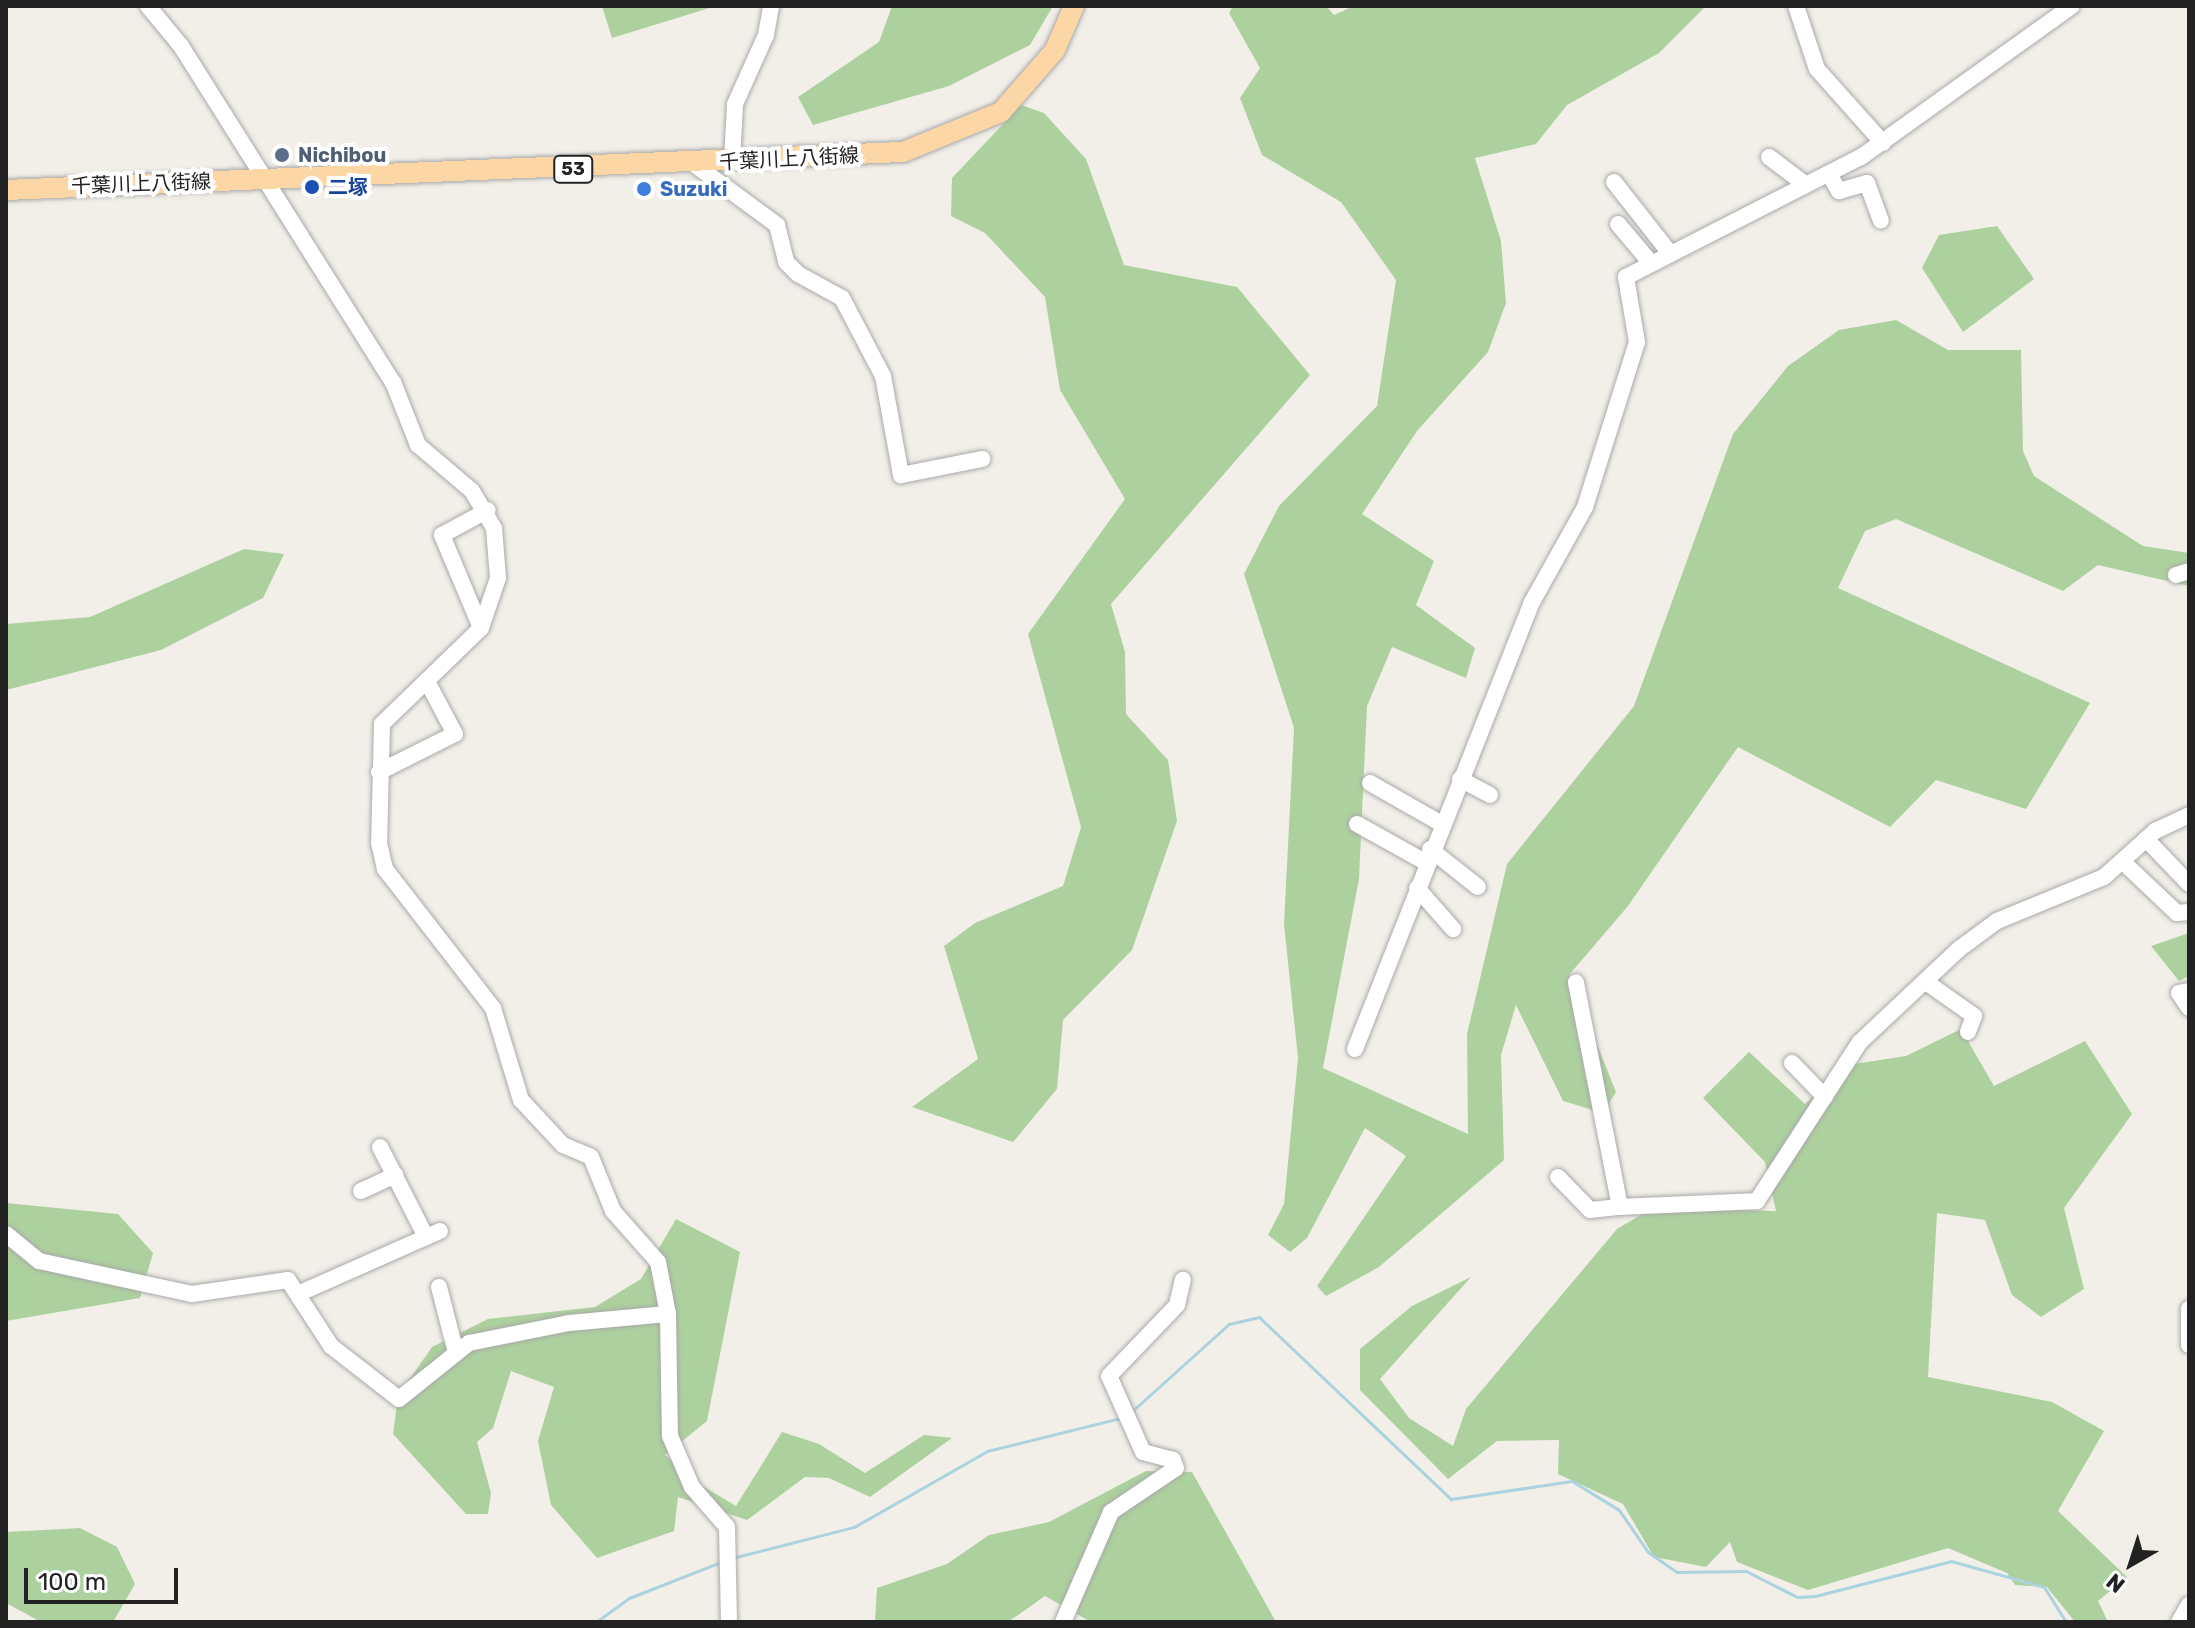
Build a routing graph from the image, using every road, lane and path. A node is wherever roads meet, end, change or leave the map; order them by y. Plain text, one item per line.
1 (148, 6) edge
2 (771, 6) edge
3 (1074, 6) edge
4 (1796, 6) edge
5 (2072, 6) edge
6 (1883, 143) junction
7 (1769, 157) dead end
8 (732, 162) junction
9 (694, 164) junction
10 (1829, 174) junction
11 (263, 179) junction
12 (1614, 182) dead end
13 (1806, 185) junction
14 (6, 190) edge
15 (1881, 221) dead end
16 (1618, 224) dead end
17 (1669, 252) junction
18 (1650, 262) junction
19 (982, 459) dead end
20 (488, 510) junction
21 (481, 628) junction
22 (429, 685) junction
23 (379, 772) junction
24 (1460, 779) junction
25 (1370, 783) dead end
26 (1490, 795) dead end
27 (2189, 815) edge
28 (1357, 824) dead end
29 (1442, 824) junction
30 (2146, 839) junction
31 (1427, 855) junction
32 (2123, 862) junction
33 (2189, 884) edge
34 (1478, 887) dead end
35 (1417, 888) junction
36 (2189, 912) edge
37 (1453, 929) dead end
38 (1576, 982) dead end
39 (1926, 982) junction
40 (2189, 991) edge
41 (2189, 1008) edge
42 (1968, 1032) dead end
43 (1355, 1049) dead end
44 (1792, 1063) dead end
45 (1825, 1097) junction
46 (380, 1147) dead end
47 (395, 1175) junction
48 (1558, 1177) dead end
49 (361, 1191) dead end
50 (1620, 1207) junction
51 (6, 1234) edge
52 (1183, 1280) dead end
53 (439, 1287) dead end
54 (300, 1293) junction
55 (2189, 1309) edge
56 (668, 1314) junction
57 (2189, 1345) edge
58 (455, 1349) junction
59 (2189, 1605) edge
60 (729, 1622) edge
61 (1063, 1622) edge
62 (2179, 1622) edge

1 - 11 street
2 - 8 street
3 - 8 main road, 千葉川上八街線 / 53
4 - 6 street
5 - 6 street
6 - 10 street
7 - 13 street
8 - 9 main road, 千葉川上八街線 / 53
9 - 11 main road, 千葉川上八街線 / 53
9 - 19 street
10 - 13 street
10 - 15 street
11 - 14 main road, 千葉川上八街線 / 53
11 - 20 street
12 - 17 street
13 - 17 street
16 - 18 street
17 - 18 street
18 - 24 street
20 - 21 street
20 - 21 street
21 - 22 street
22 - 23 street
22 - 23 street
23 - 56 street
24 - 26 street
24 - 29 street
25 - 29 street
27 - 30 street
28 - 31 street
29 - 31 street
30 - 32 street
30 - 33 street
31 - 34 street
31 - 35 street
32 - 36 street
32 - 39 street
35 - 37 street
35 - 43 street
38 - 50 street
39 - 42 street
39 - 45 street
40 - 41 street
44 - 45 street
45 - 50 street
46 - 47 street
47 - 49 street
47 - 54 street
48 - 50 street
51 - 54 street
52 - 61 street
53 - 58 street
54 - 58 street
55 - 57 street
56 - 58 street
56 - 60 street
59 - 62 street

